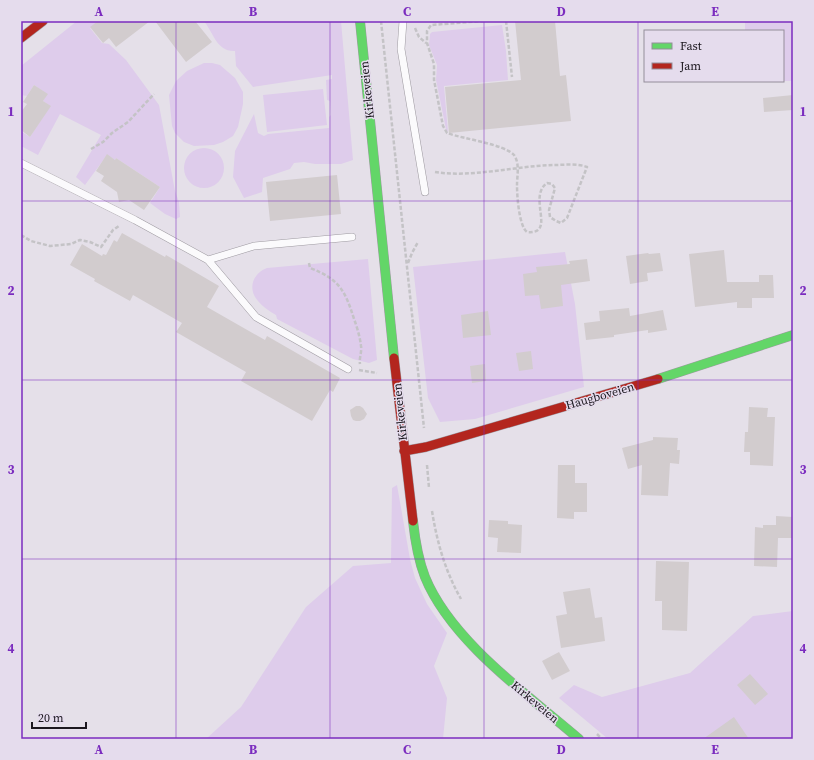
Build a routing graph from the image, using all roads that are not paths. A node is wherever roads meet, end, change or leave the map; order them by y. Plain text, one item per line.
1 (43, 21) edge
2 (360, 21) edge
3 (403, 21) edge
4 (21, 38) edge
5 (21, 163) edge
6 (425, 192) dead end
7 (352, 237) dead end
8 (208, 260) junction
9 (793, 335) edge
10 (348, 369) road end
11 (404, 451) junction
12 (579, 739) edge

1 - 4 main road
2 - 11 main road, Kirkeveien
3 - 6 lane
5 - 8 lane
7 - 8 lane
8 - 10 lane
9 - 11 main road, Haugboveien
11 - 12 main road, Kirkeveien

